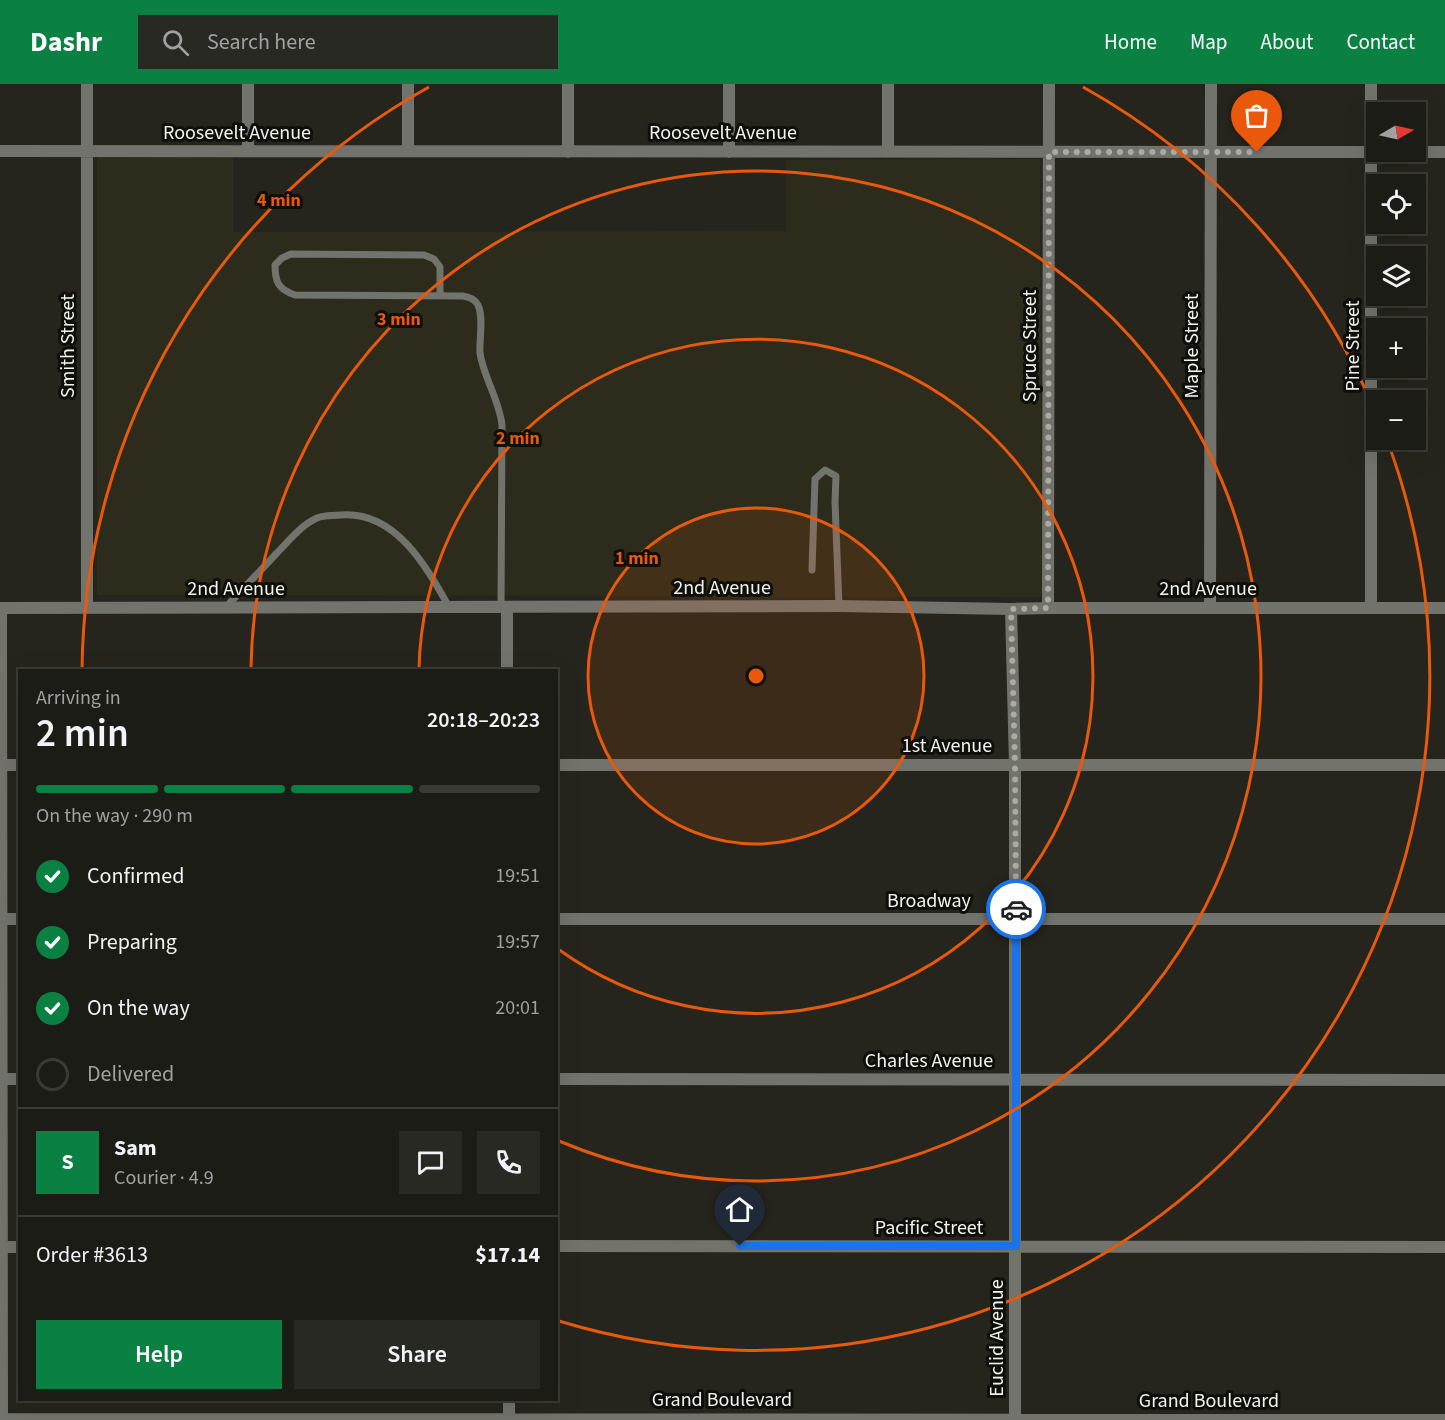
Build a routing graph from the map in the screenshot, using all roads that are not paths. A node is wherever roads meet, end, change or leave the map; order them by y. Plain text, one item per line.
1 (87, 84) edge
2 (248, 84) edge
3 (408, 84) edge
4 (568, 84) edge
5 (729, 84) edge
6 (888, 84) edge
7 (1049, 84) edge
8 (1211, 84) edge
9 (1371, 84) edge
10 (1371, 102) edge
11 (0, 151) edge
12 (87, 151) junction
13 (248, 151) junction
14 (408, 151) junction
15 (568, 152) junction
16 (729, 152) junction
17 (888, 152) junction
18 (1049, 152) junction
19 (1211, 152) junction
20 (1366, 152) edge
21 (1426, 152) edge
22 (1445, 152) edge
23 (1371, 162) edge
24 (440, 295) junction
25 (812, 570) dead end
26 (839, 606) junction
27 (449, 607) junction
28 (504, 607) junction
29 (0, 608) edge
30 (87, 608) junction
31 (225, 608) junction
32 (1048, 608) junction
33 (1210, 608) junction
34 (1371, 608) junction
35 (1445, 608) edge
36 (1011, 609) junction
37 (507, 669) edge
38 (1, 765) edge
39 (18, 765) edge
40 (558, 765) edge
41 (1015, 765) junction
42 (1445, 765) edge
43 (1, 919) edge
44 (18, 919) edge
45 (558, 919) edge
46 (1016, 919) junction
47 (1445, 919) edge
48 (1, 1079) edge
49 (18, 1079) edge
50 (558, 1079) edge
51 (1016, 1080) junction
52 (1445, 1080) edge
53 (558, 1246) edge
54 (1016, 1246) junction
55 (1445, 1246) edge
56 (1, 1247) edge
57 (18, 1247) edge
58 (509, 1401) edge
59 (1, 1419) edge
60 (1015, 1419) edge
61 (509, 1420) edge
62 (1445, 1420) edge

1 - 12 street, Smith Street
2 - 13 street
3 - 14 street
4 - 15 street
5 - 16 street
6 - 17 street
7 - 18 street, Spruce Street
8 - 19 street, Maple Street
9 - 10 street, Pine Street
11 - 12 street, Roosevelt Avenue
12 - 13 street, Roosevelt Avenue
12 - 30 street, Smith Street
13 - 14 street, Roosevelt Avenue
14 - 15 street, Roosevelt Avenue
15 - 16 street, Roosevelt Avenue
16 - 17 street, Roosevelt Avenue
17 - 18 street, Roosevelt Avenue
18 - 19 street, Roosevelt Avenue
18 - 32 street, Spruce Street
19 - 20 street, Roosevelt Avenue
19 - 33 street, Maple Street
21 - 22 street, Roosevelt Avenue
23 - 34 street, Pine Street
24 - 24 lane
24 - 28 lane
25 - 26 lane
26 - 28 street, 2nd Avenue
26 - 36 street, 2nd Avenue
27 - 28 street, 2nd Avenue
27 - 31 street, 2nd Avenue
27 - 31 lane
28 - 37 street
29 - 30 street, 2nd Avenue
29 - 38 street
30 - 31 street, 2nd Avenue
32 - 33 street, 2nd Avenue
32 - 36 street, 2nd Avenue
33 - 34 street, 2nd Avenue
34 - 35 street, 2nd Avenue
36 - 41 street, Euclid Avenue
38 - 39 street
38 - 43 street
40 - 41 street, 1st Avenue
41 - 42 street, 1st Avenue
41 - 46 street, Euclid Avenue
43 - 44 street
43 - 48 street
45 - 46 street, Broadway
46 - 47 street, Broadway
46 - 51 street, Euclid Avenue
48 - 49 street
48 - 56 street
50 - 51 street, Charles Avenue
51 - 52 street, Charles Avenue
51 - 54 street, Euclid Avenue
53 - 54 street, Pacific Street
54 - 55 street, Pacific Street
54 - 60 street, Euclid Avenue
56 - 57 street
56 - 59 street
58 - 61 street
59 - 61 street, Grand Boulevard
60 - 61 street, Grand Boulevard
60 - 62 street, Grand Boulevard

